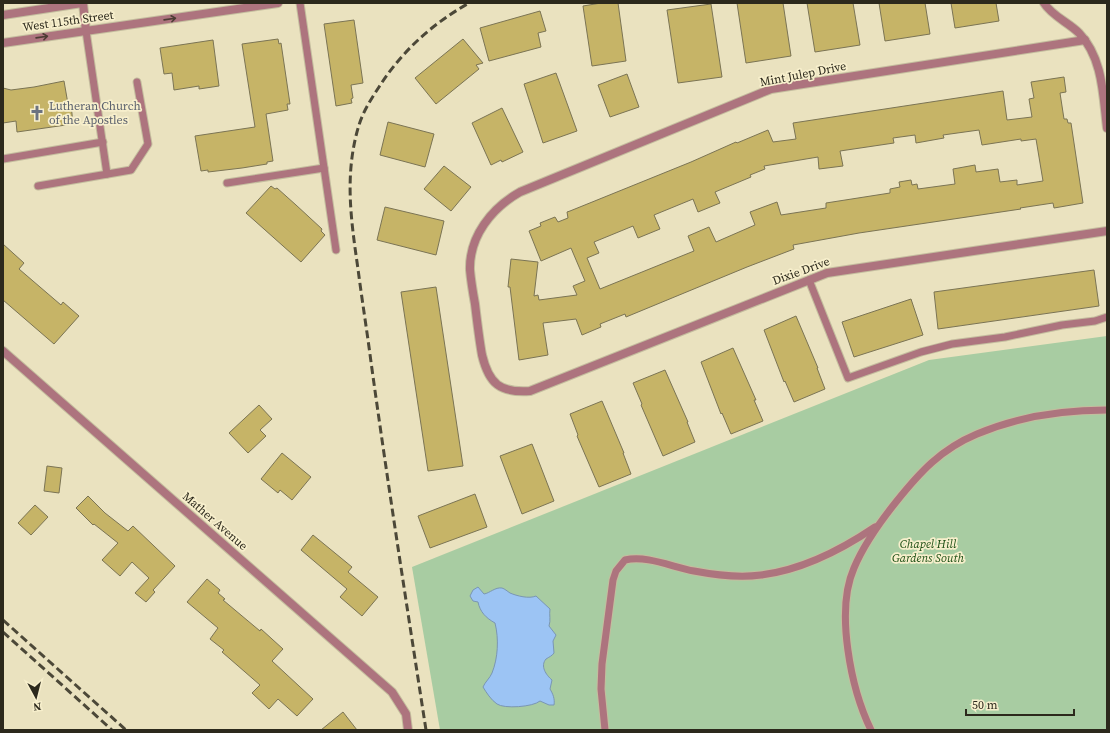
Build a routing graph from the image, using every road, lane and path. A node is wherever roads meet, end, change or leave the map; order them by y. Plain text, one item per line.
1 (82, 3) edge
2 (278, 3) edge
3 (300, 3) edge
4 (1044, 3) edge
5 (3, 15) edge
6 (86, 31) junction
7 (1085, 40) junction
8 (3, 43) edge
9 (137, 82) dead end
10 (1107, 128) edge
11 (103, 142) junction
12 (3, 158) edge
13 (324, 168) junction
14 (107, 174) junction
15 (227, 183) dead end
16 (38, 186) dead end
17 (1107, 231) edge
18 (336, 250) dead end
19 (809, 280) junction
20 (1107, 317) edge
21 (3, 351) edge
22 (520, 392) joint
23 (1107, 410) edge
24 (878, 525) junction
25 (408, 730) edge
26 (605, 730) edge
27 (871, 730) edge

1 - 5 street, West 115th Street
1 - 6 street
6 -> 2 street, West 115th Street
3 - 13 lane
4 - 7 street
8 -> 6 street, West 115th Street
6 - 11 lane
7 - 10 street
7 - 22 street, Mint Julep Drive
9 - 14 lane
11 - 12 lane
11 - 14 lane
13 - 15 lane
13 - 18 lane
14 - 16 lane
17 - 19 street, Dixie Drive
19 - 20 lane
19 - 22 street, Dixie Drive
21 - 25 street, Mather Avenue
23 - 24 lane
24 - 26 lane
24 - 27 lane

